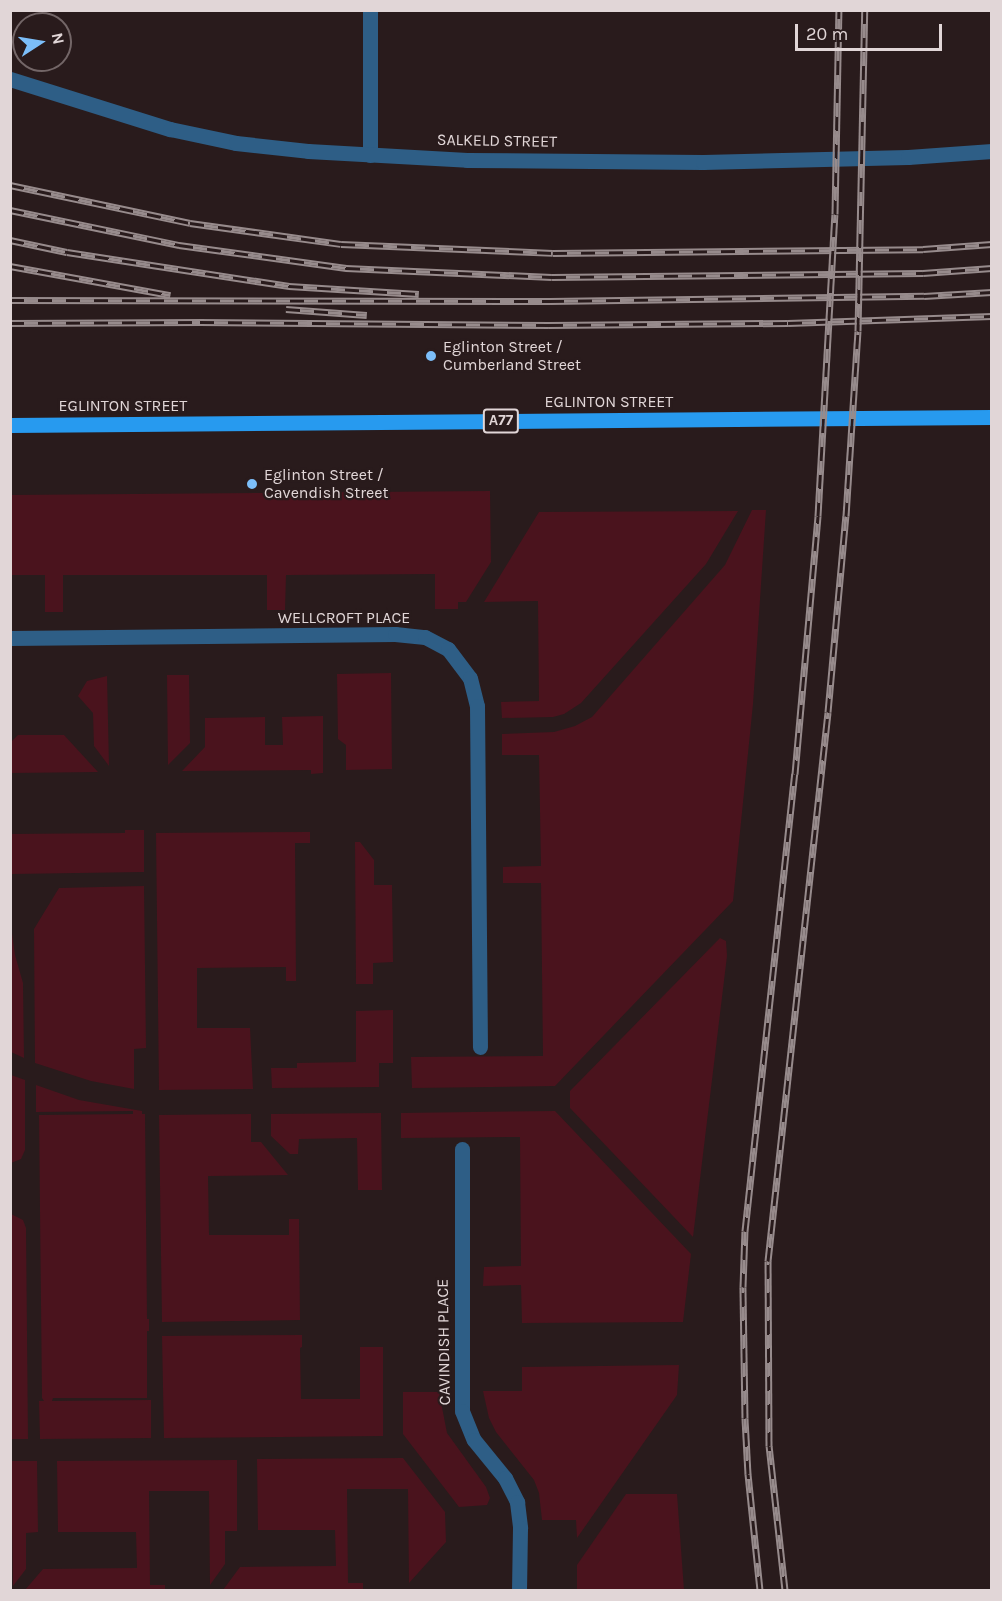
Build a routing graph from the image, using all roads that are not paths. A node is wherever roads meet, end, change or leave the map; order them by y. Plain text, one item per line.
1 (370, 10) edge
2 (10, 79) edge
3 (992, 151) edge
4 (370, 155) junction
5 (992, 417) edge
6 (10, 425) edge
7 (10, 638) edge
8 (480, 1047) dead end
9 (462, 1149) dead end
10 (519, 1590) edge

1 - 4 street
2 - 4 street, SALKELD STREET
3 - 4 street, SALKELD STREET
5 - 6 main road, EGLINTON STREET / A77
7 - 8 street, WELLCROFT PLACE
9 - 10 street, CAVINDISH PLACE

